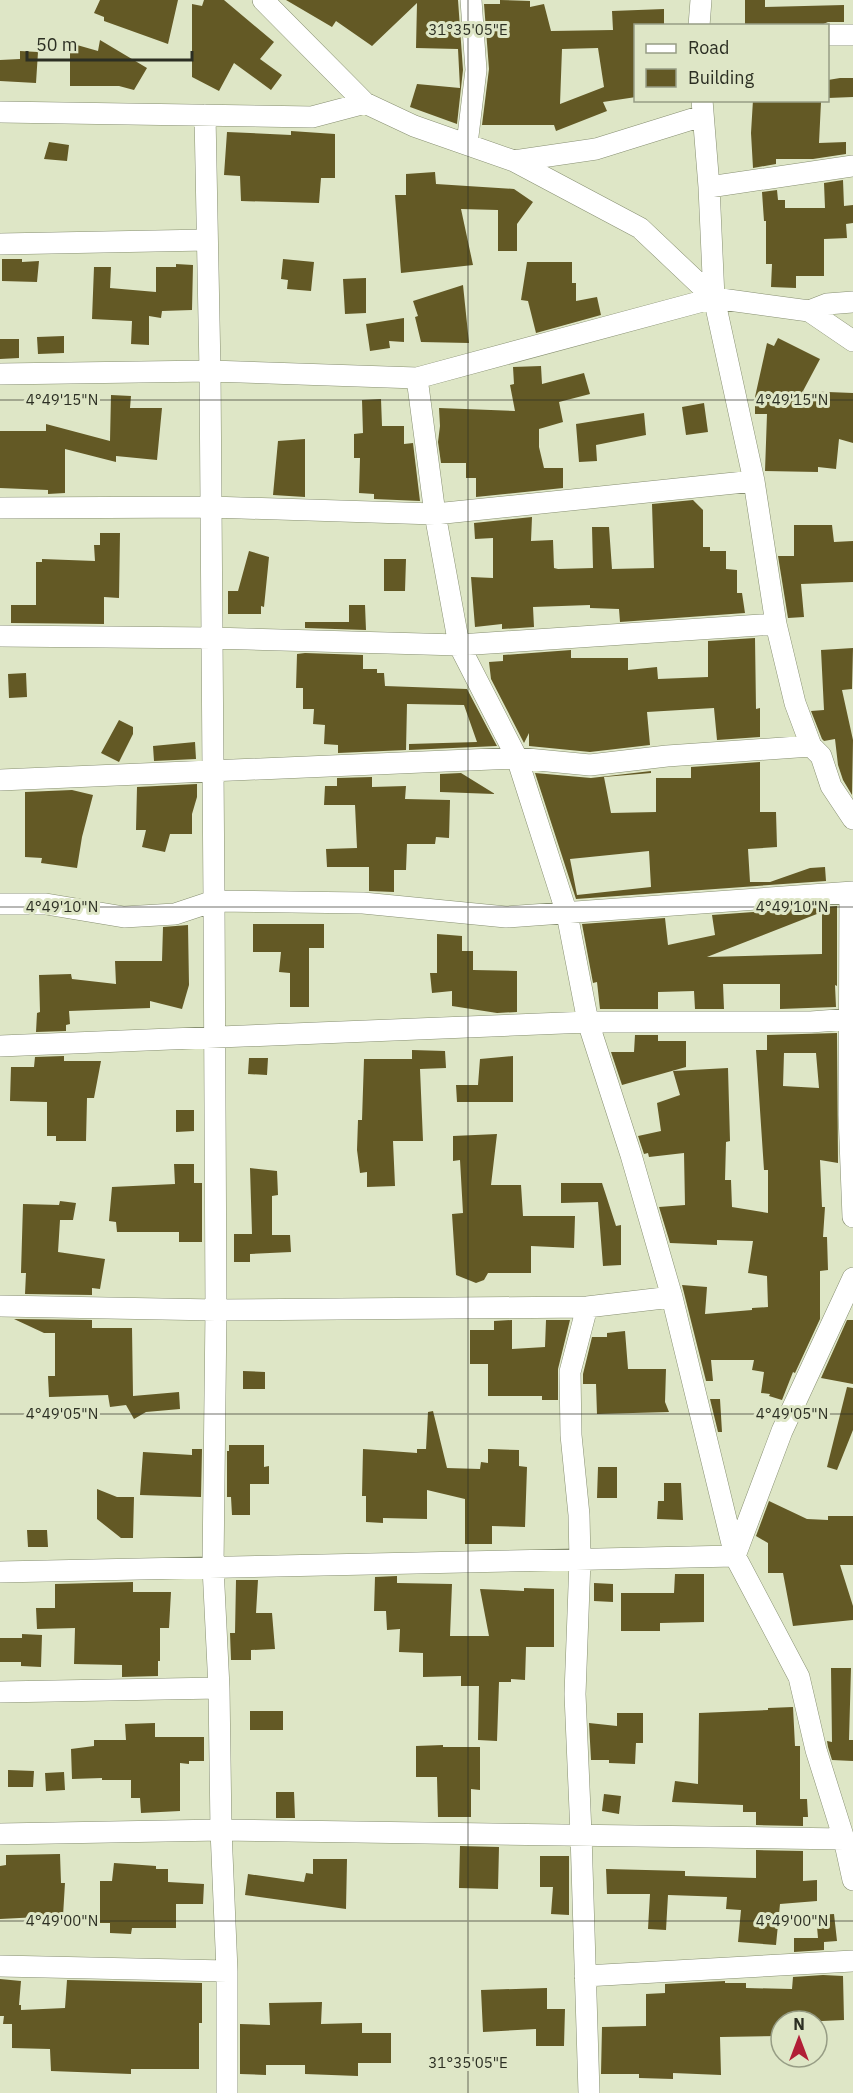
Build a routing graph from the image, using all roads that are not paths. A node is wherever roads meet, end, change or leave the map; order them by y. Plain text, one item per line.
1 (471, 0) edge
2 (701, 0) edge
3 (266, 1) edge
4 (699, 24) edge
5 (829, 35) edge
6 (853, 35) edge
7 (365, 103) junction
8 (702, 108) edge
9 (0, 112) edge
10 (205, 115) junction
11 (467, 144) junction
12 (514, 161) junction
13 (853, 166) edge
14 (709, 187) junction
15 (207, 240) junction
16 (0, 244) edge
17 (714, 298) junction
18 (853, 302) edge
19 (809, 311) junction
20 (853, 341) edge
21 (210, 371) junction
22 (0, 374) edge
23 (417, 378) junction
24 (754, 481) junction
25 (211, 507) junction
26 (0, 508) edge
27 (435, 514) junction
28 (776, 624) junction
29 (0, 636) edge
30 (212, 638) junction
31 (459, 645) junction
32 (811, 746) junction
33 (517, 758) junction
34 (213, 772) junction
35 (0, 780) edge
36 (853, 819) edge
37 (852, 893) edge
38 (214, 901) junction
39 (0, 904) edge
40 (567, 914) junction
41 (850, 1019) junction
42 (588, 1022) junction
43 (214, 1038) junction
44 (0, 1046) edge
45 (853, 1217) edge
46 (853, 1278) edge
47 (672, 1297) junction
48 (0, 1306) edge
49 (587, 1307) junction
50 (216, 1310) junction
51 (735, 1556) junction
52 (580, 1560) junction
53 (213, 1566) junction
54 (0, 1572) edge
55 (219, 1688) junction
56 (0, 1692) edge
57 (221, 1830) junction
58 (0, 1834) edge
59 (581, 1834) junction
60 (844, 1839) junction
61 (853, 1880) edge
62 (853, 1961) edge
63 (0, 1966) edge
64 (227, 1971) junction
65 (585, 1976) junction
66 (227, 2093) edge
67 (589, 2093) edge

1 - 11 street
2 - 4 street
3 - 7 street
5 - 6 street
7 - 10 street
7 - 11 street
8 - 12 street
8 - 14 street
9 - 10 street
10 - 15 street
11 - 12 street
12 - 17 street
13 - 14 street
14 - 17 street
15 - 16 street
15 - 21 street
17 - 19 street
17 - 23 street
17 - 24 street
18 - 19 street
19 - 20 street
21 - 22 street
21 - 23 street
21 - 25 street
23 - 27 street
24 - 27 street
24 - 28 street
25 - 26 street
25 - 27 street
25 - 30 street
27 - 31 street
28 - 31 street
28 - 32 street
29 - 30 street
30 - 31 street
30 - 34 street
31 - 33 street
32 - 33 street
32 - 36 street
33 - 34 street
33 - 40 street
34 - 35 street
34 - 38 street
37 - 40 street
37 - 41 street
38 - 39 street
38 - 40 street
38 - 43 street
40 - 42 street
41 - 42 street
41 - 45 street
42 - 43 street
42 - 47 street
43 - 44 street
43 - 50 street
46 - 51 street
47 - 49 street
47 - 51 street
48 - 50 street
49 - 50 street
49 - 52 street
50 - 53 street
51 - 52 street
51 - 60 street
52 - 53 street
52 - 59 street
53 - 54 street
53 - 55 street
55 - 56 street
55 - 57 street
57 - 58 street
57 - 59 street
57 - 64 street
59 - 60 street
59 - 65 street
60 - 61 street
62 - 65 street
63 - 64 street
64 - 66 street
65 - 67 street

